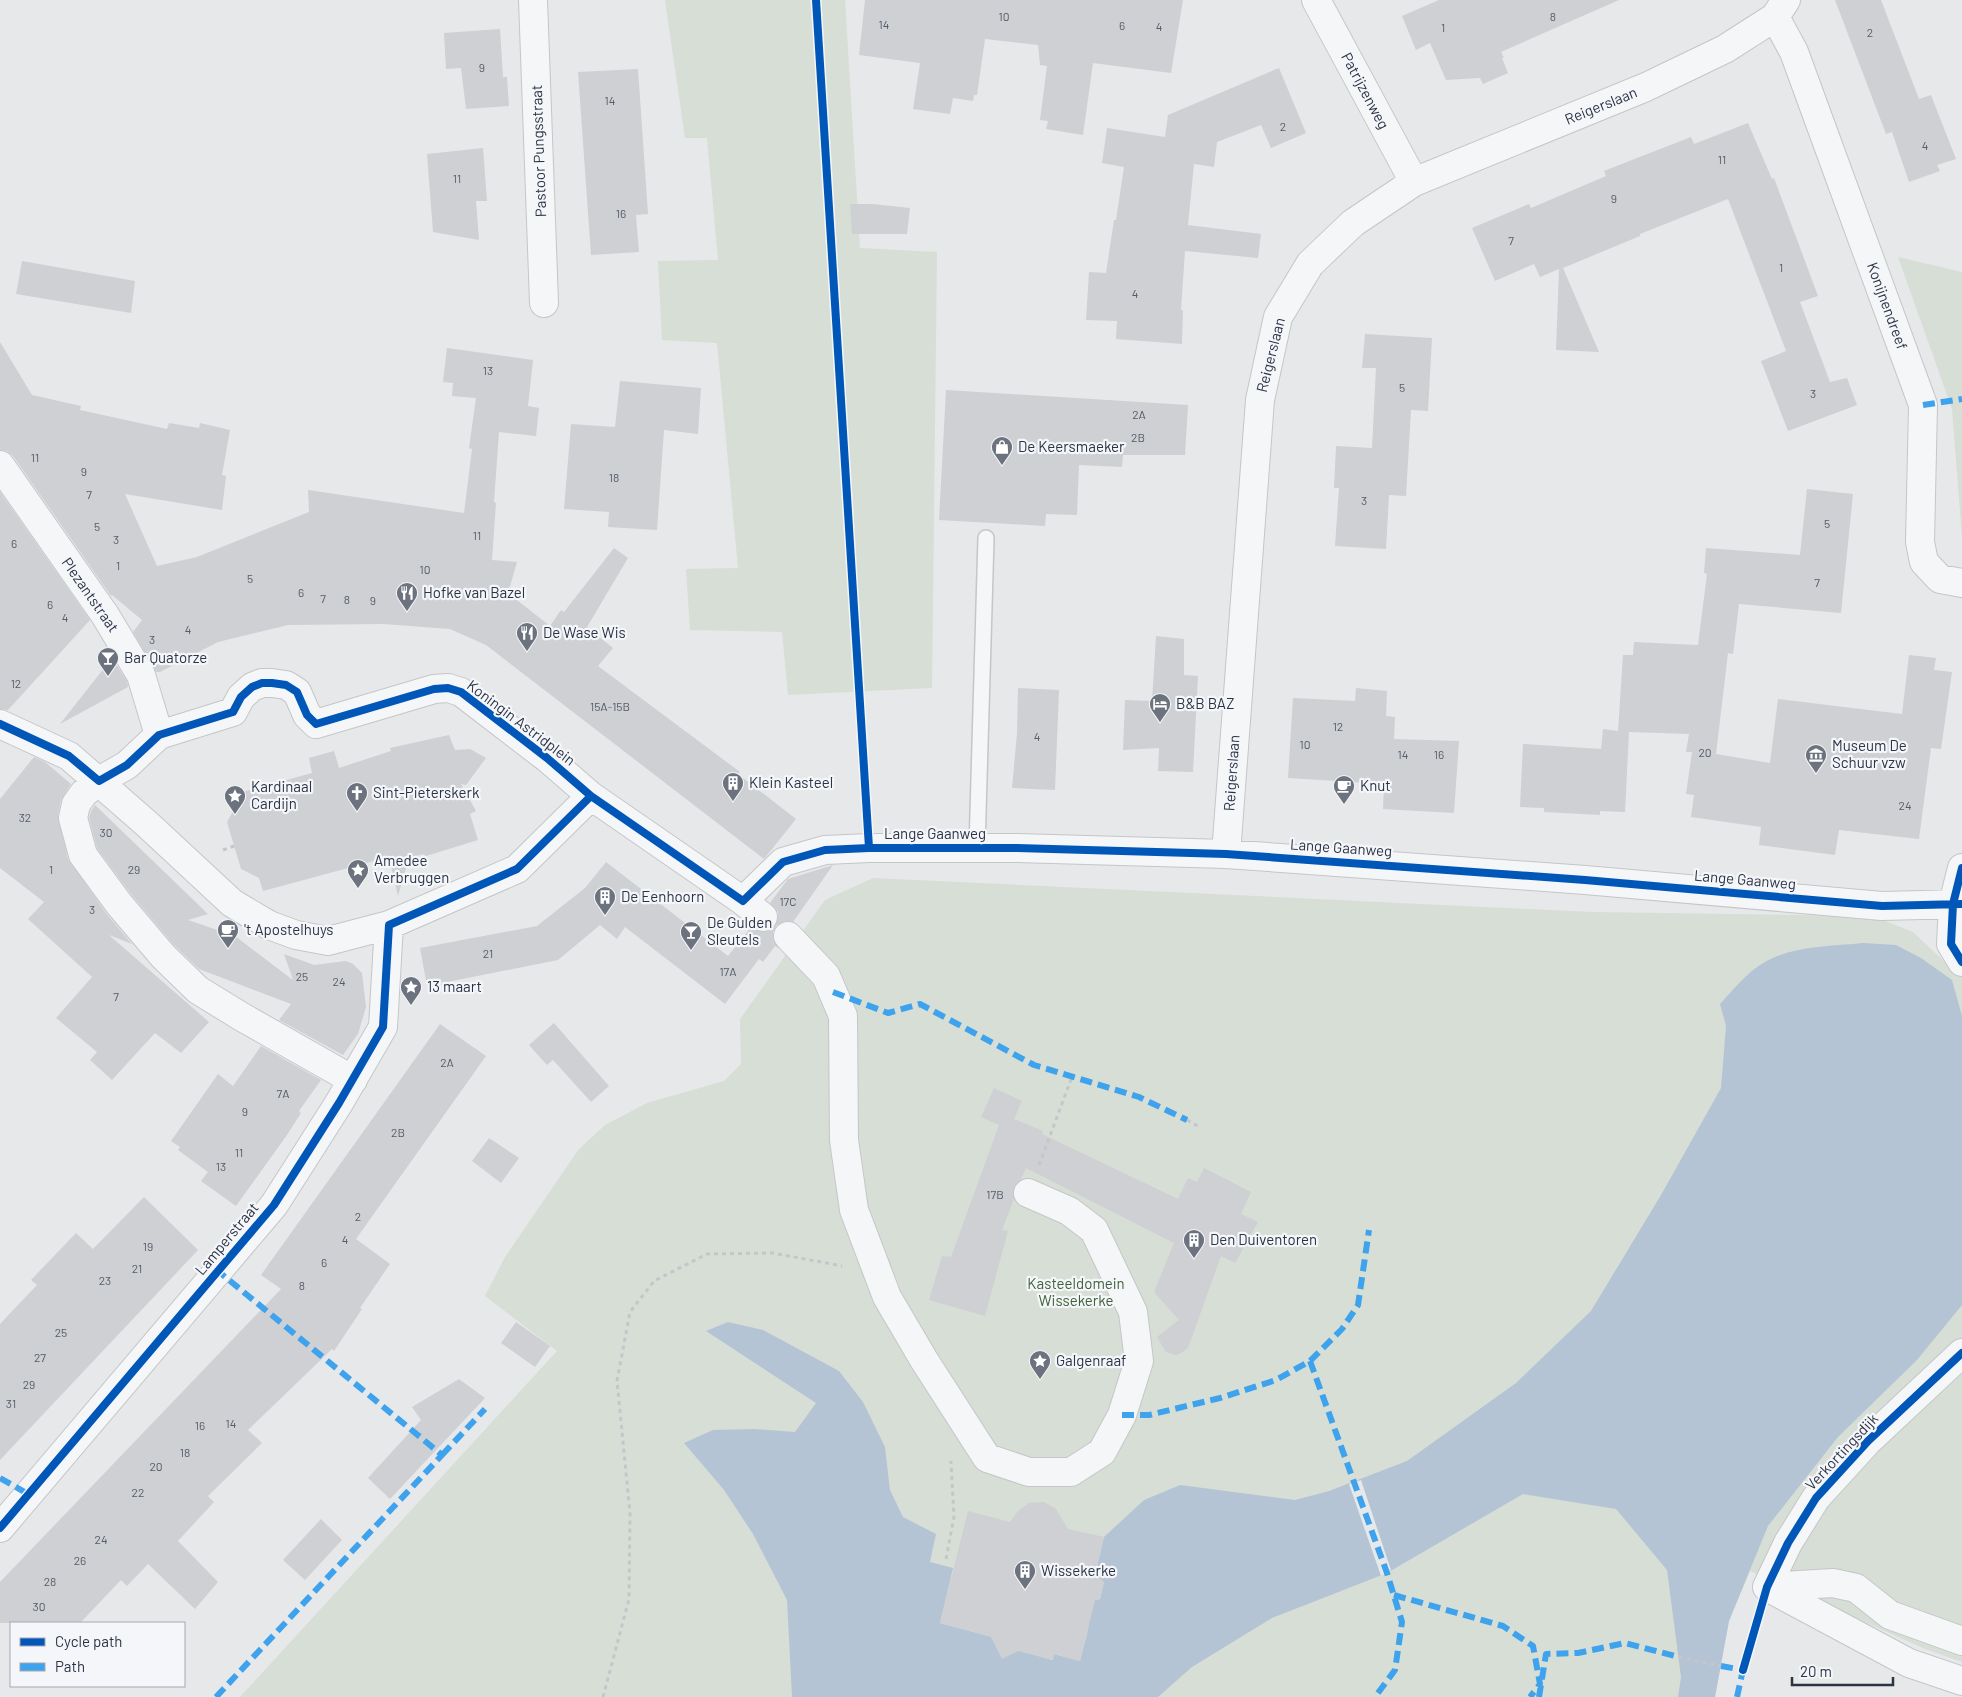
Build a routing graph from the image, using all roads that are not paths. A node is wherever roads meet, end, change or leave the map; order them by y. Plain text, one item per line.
1 (533, 0) edge
2 (1316, 0) edge
3 (1781, 9) edge
4 (1414, 182) junction
5 (544, 303) dead end
6 (0, 465) edge
7 (986, 538) dead end
8 (1962, 583) edge
9 (0, 724) edge
10 (159, 735) junction
11 (99, 781) junction
12 (591, 796) junction
13 (978, 848) junction
14 (1226, 854) junction
15 (1962, 868) edge
16 (1958, 904) edge
17 (753, 909) joint
18 (389, 925) junction
19 (788, 936) dead end
20 (1962, 962) edge
21 (353, 1080) junction
22 (1032, 1183) road end
23 (1962, 1353) edge
24 (0, 1528) edge
25 (1767, 1588) junction
26 (1962, 1641) edge
27 (1962, 1681) edge

1 - 5 street, Pastoor Pungsstraat
2 - 4 street, Patrijzenweg
3 - 4 street, Reigerslaan
3 - 8 street, Konijnendreef
4 - 14 street, Reigerslaan
6 - 10 street, Plezantstraat
7 - 13 lane
9 - 11 street
10 - 11 street, Koningin Astridplein
10 - 12 street, Koningin Astridplein
11 - 18 street
11 - 21 street
12 - 17 street, Koningin Astridplein
12 - 18 street
13 - 14 street, Lange Gaanweg
13 - 17 street, Lange Gaanweg
14 - 16 street, Lange Gaanweg
15 - 16 street
16 - 20 street
18 - 21 street, Lamperstraat
19 - 22 street
21 - 24 street, Lamperstraat
23 - 25 street, Verkortingsdijk
25 - 26 street
25 - 27 street

